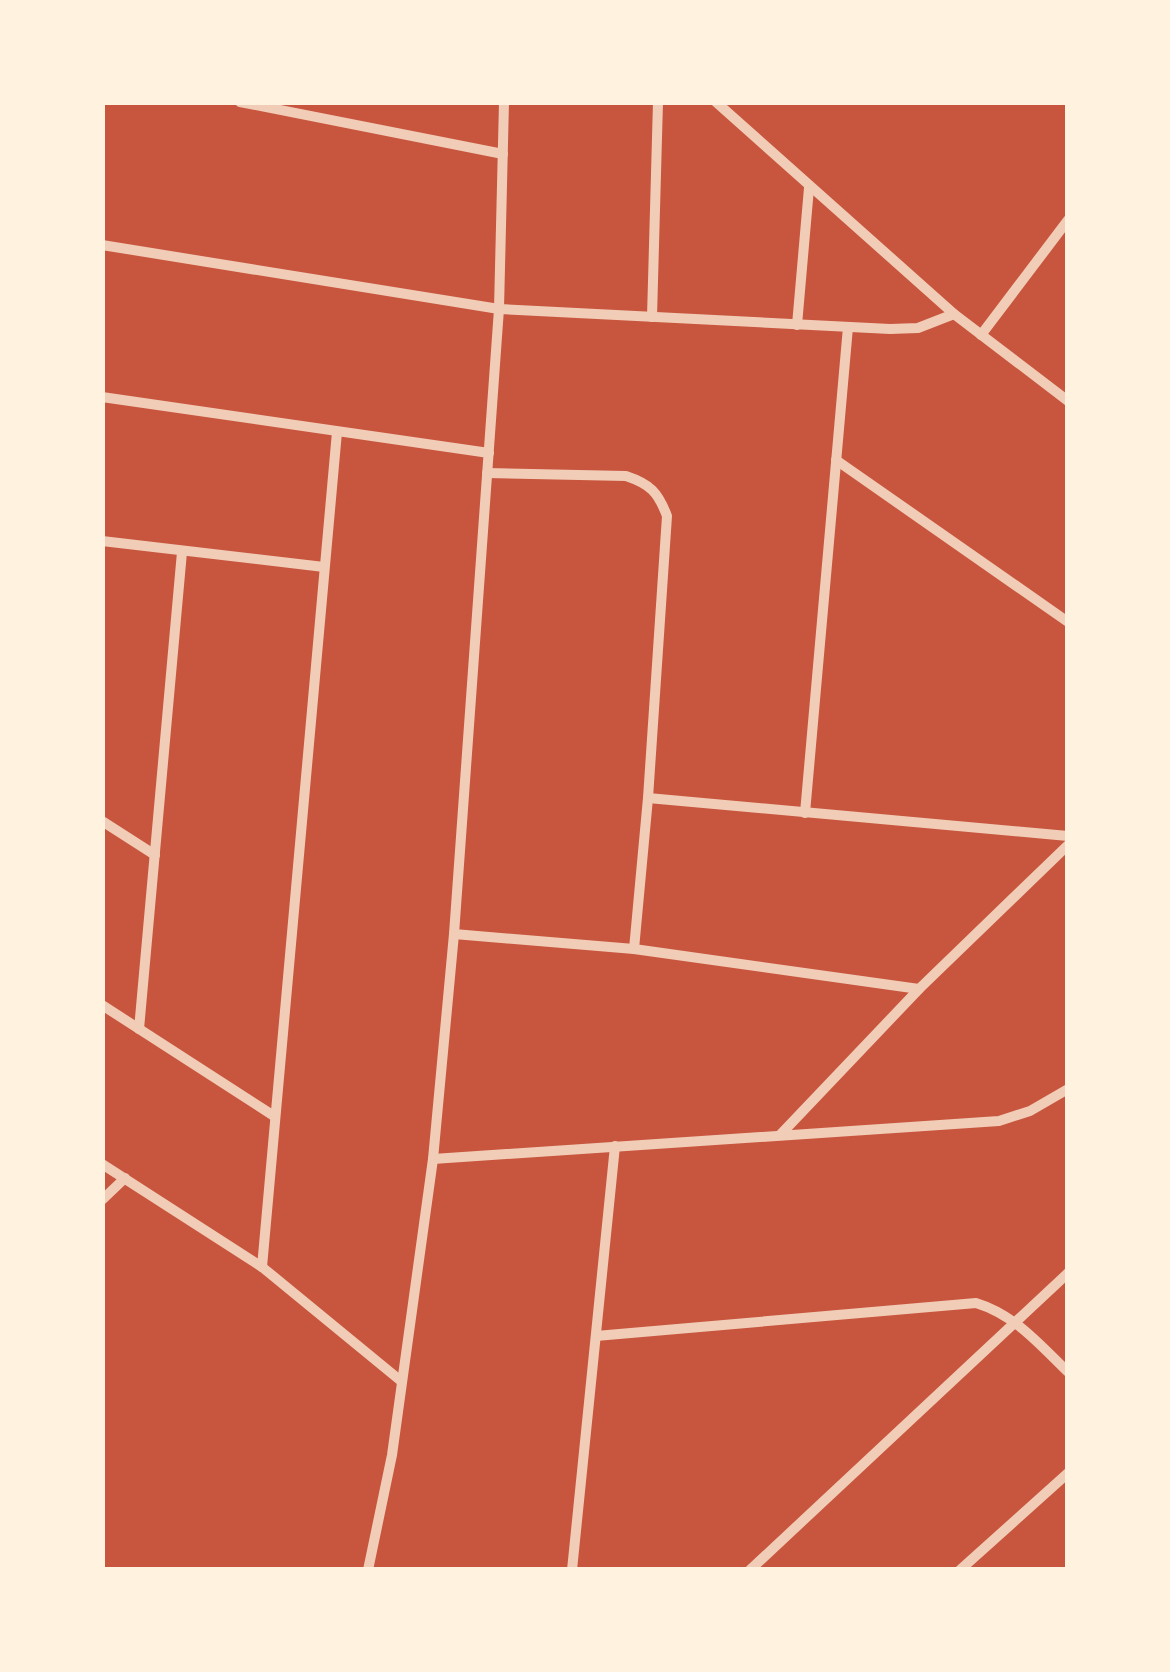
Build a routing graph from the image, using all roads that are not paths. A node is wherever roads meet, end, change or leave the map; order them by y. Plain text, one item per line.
1 (240, 102) edge
2 (504, 102) edge
3 (658, 102) edge
4 (716, 102) edge
5 (503, 154) junction
6 (809, 188) junction
7 (1068, 220) edge
8 (102, 245) edge
9 (500, 309) junction
10 (954, 314) junction
11 (652, 317) junction
12 (797, 324) junction
13 (848, 328) junction
14 (980, 335) junction
15 (102, 398) edge
16 (1068, 401) edge
17 (336, 432) junction
18 (488, 453) junction
19 (836, 460) junction
20 (487, 473) junction
21 (102, 541) edge
22 (182, 552) junction
23 (324, 566) junction
24 (1068, 622) edge
25 (648, 798) junction
26 (805, 813) junction
27 (102, 821) edge
28 (1068, 836) edge
29 (1068, 845) edge
30 (155, 855) junction
31 (454, 934) junction
32 (634, 948) junction
33 (919, 989) junction
34 (102, 1004) edge
35 (139, 1029) junction
36 (1068, 1089) edge
37 (274, 1116) junction
38 (781, 1134) junction
39 (615, 1146) junction
40 (433, 1159) junction
41 (102, 1164) edge
42 (125, 1178) junction
43 (102, 1200) edge
44 (262, 1267) junction
45 (1068, 1272) edge
46 (1016, 1321) junction
47 (596, 1336) junction
48 (1068, 1372) edge
49 (402, 1381) junction
50 (1068, 1473) edge
51 (368, 1570) edge
52 (572, 1570) edge
53 (750, 1570) edge
54 (960, 1570) edge

1 - 5 street
2 - 5 street
3 - 11 street
4 - 6 street
5 - 9 street
6 - 10 street
6 - 12 street
7 - 14 street
8 - 9 street
9 - 11 street
9 - 18 street
10 - 13 street
10 - 14 street
11 - 12 street
12 - 13 street
13 - 19 street
14 - 16 street
15 - 17 street
17 - 18 street
17 - 23 street
18 - 20 street
19 - 24 street
19 - 26 street
20 - 25 street
20 - 31 street
21 - 22 street
22 - 23 street
22 - 30 street
23 - 37 street
25 - 26 street
25 - 32 street
26 - 28 street
27 - 30 street
29 - 33 street
30 - 35 street
31 - 32 street
31 - 40 street
32 - 33 street
33 - 38 street
34 - 35 street
35 - 37 street
36 - 38 street
37 - 44 street
38 - 39 street
39 - 40 street
39 - 47 street
40 - 49 street
41 - 42 street
42 - 43 street
42 - 44 street
44 - 49 street
45 - 46 street
46 - 47 street
46 - 48 street
46 - 53 street
47 - 52 street
49 - 51 street
50 - 54 street

